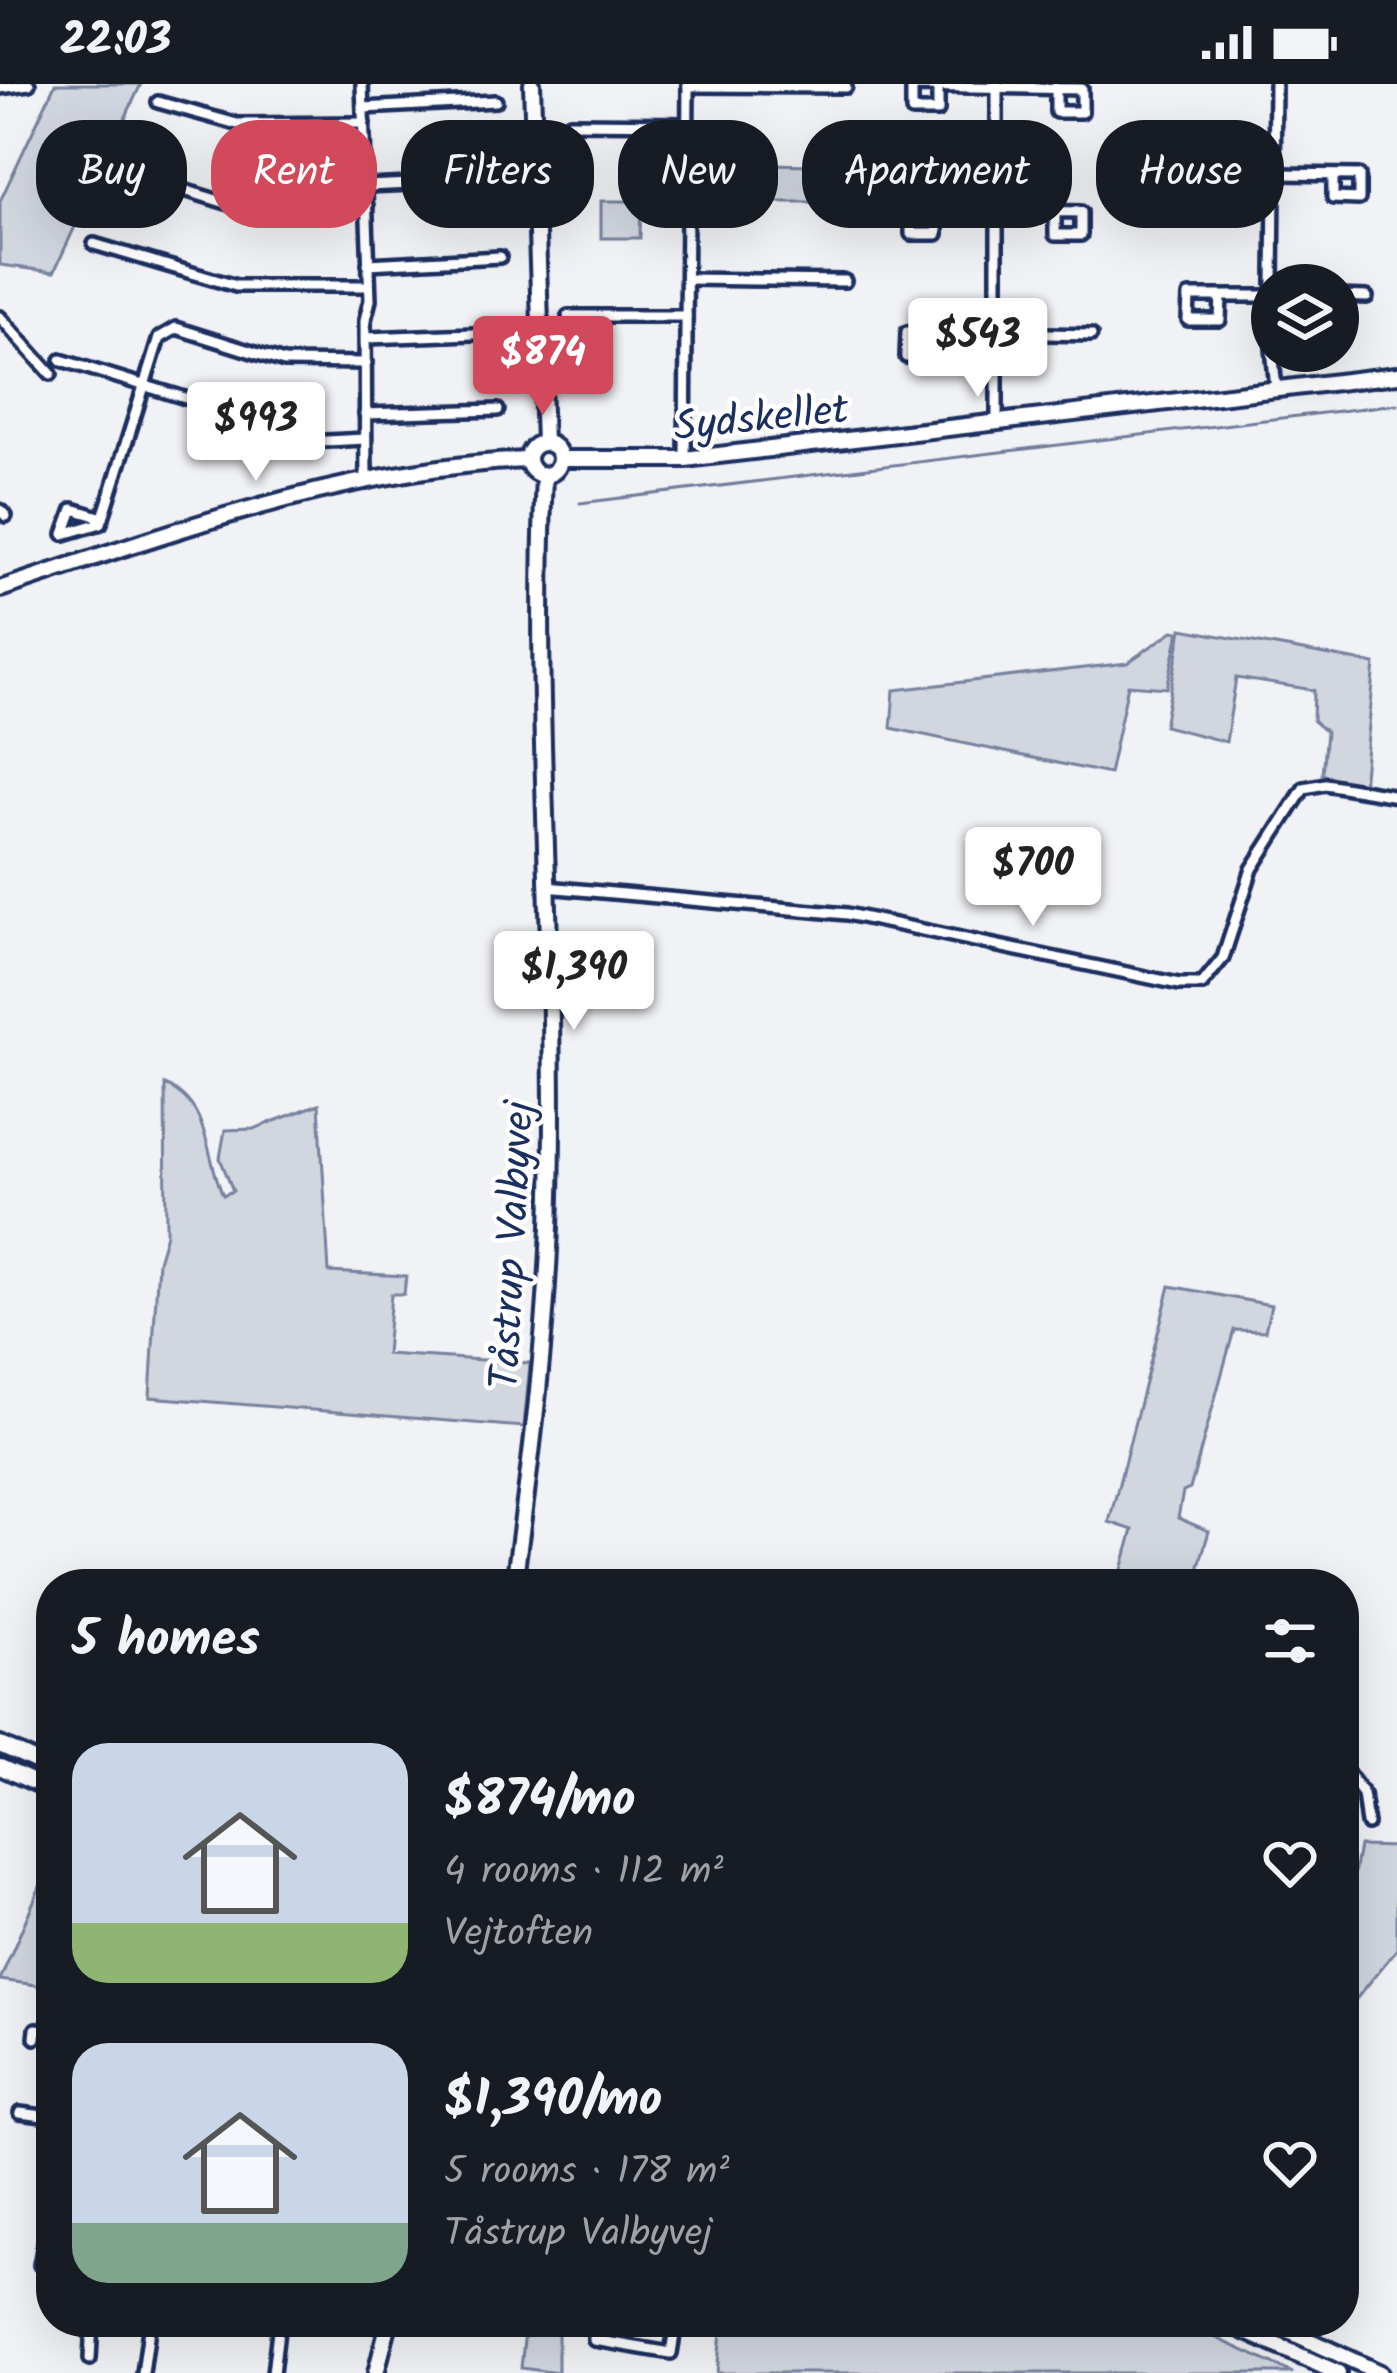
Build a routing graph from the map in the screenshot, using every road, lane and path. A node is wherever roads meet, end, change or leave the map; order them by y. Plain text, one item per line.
1 (29, 84) edge
2 (362, 84) edge
3 (532, 84) edge
4 (1275, 84) edge
5 (688, 85) edge
6 (998, 86) edge
7 (846, 87) dead end
8 (938, 87) edge
9 (0, 88) edge
10 (1056, 88) dead end
11 (496, 101) dead end
12 (158, 102) dead end
13 (363, 108) junction
14 (223, 120) edge
15 (364, 120) edge
16 (688, 120) edge
17 (997, 120) edge
18 (1275, 120) edge
19 (1284, 174) edge
20 (1333, 175) dead end
21 (367, 228) edge
22 (687, 228) edge
23 (996, 228) edge
24 (1274, 228) edge
25 (94, 244) dead end
26 (500, 257) dead end
27 (368, 264) junction
28 (1273, 264) edge
29 (687, 279) junction
30 (845, 281) dead end
31 (368, 286) junction
32 (1221, 296) dead end
33 (1251, 296) edge
34 (1359, 297) edge
35 (1367, 297) dead end
36 (0, 316) edge
37 (568, 316) dead end
38 (686, 316) junction
39 (944, 332) junction
40 (500, 333) dead end
41 (995, 333) junction
42 (1091, 335) dead end
43 (367, 338) junction
44 (61, 360) dead end
45 (366, 363) junction
46 (1274, 372) edge
47 (51, 374) dead end
48 (1397, 375) edge
49 (143, 386) junction
50 (1276, 389) junction
51 (498, 410) dead end
52 (365, 414) junction
53 (257, 421) dead end
54 (997, 423) junction
55 (365, 439) junction
56 (544, 442) junction
57 (288, 443) dead end
58 (560, 459) junction
59 (686, 459) junction
60 (527, 460) junction
61 (544, 476) junction
62 (366, 483) junction
63 (103, 518) dead end
64 (0, 589) edge
65 (1397, 796) edge
66 (544, 887) junction
67 (516, 1569) edge
68 (0, 1745) edge
69 (36, 1761) edge
70 (0, 1767) edge
71 (36, 1783) edge
72 (1359, 1789) edge
73 (1367, 1825) dead end
74 (36, 2029) edge
75 (35, 2038) dead end
76 (20, 2113) dead end
77 (36, 2115) edge
78 (91, 2337) edge
79 (148, 2337) edge
80 (277, 2337) edge
81 (385, 2337) edge
82 (594, 2337) edge
83 (674, 2337) edge
84 (1258, 2337) edge
85 (1302, 2337) edge
86 (90, 2359) dead end
87 (143, 2373) edge
88 (273, 2373) edge
89 (376, 2373) edge
90 (1338, 2373) edge
91 (1381, 2373) edge

1 - 9 street
2 - 13 street
3 - 56 street
4 - 18 street
5 - 7 street
5 - 16 street
6 - 8 street
6 - 10 street
6 - 17 street
11 - 13 street
12 - 14 street
13 - 15 street
19 - 20 street
21 - 27 street
22 - 29 street
23 - 41 street
24 - 28 street
25 - 31 street
26 - 27 street
27 - 31 street
29 - 30 street
29 - 38 street
31 - 43 street
32 - 33 street
34 - 35 street
36 - 47 street
37 - 38 street
38 - 59 street
39 - 39 street
39 - 41 street
40 - 43 street
41 - 42 street
41 - 54 street
43 - 45 street
44 - 49 street
45 - 49 street
45 - 52 street
46 - 50 street
48 - 50 street, Sydskellet
49 - 53 street
49 - 63 street
50 - 54 street, Sydskellet
51 - 52 street
52 - 55 street
54 - 59 street, Sydskellet
55 - 57 street
55 - 62 street
56 - 58 street
56 - 60 street
58 - 59 street, Sydskellet
58 - 61 street
60 - 61 street
60 - 62 street
61 - 66 street, Tåstrup Valbyvej
62 - 64 street
65 - 66 street
66 - 67 street, Tåstrup Valbyvej
68 - 69 street
70 - 71 street
72 - 73 street
74 - 75 street
76 - 77 street
78 - 86 street
79 - 87 street
80 - 88 street
81 - 89 street
82 - 83 street
84 - 90 street
85 - 91 street

